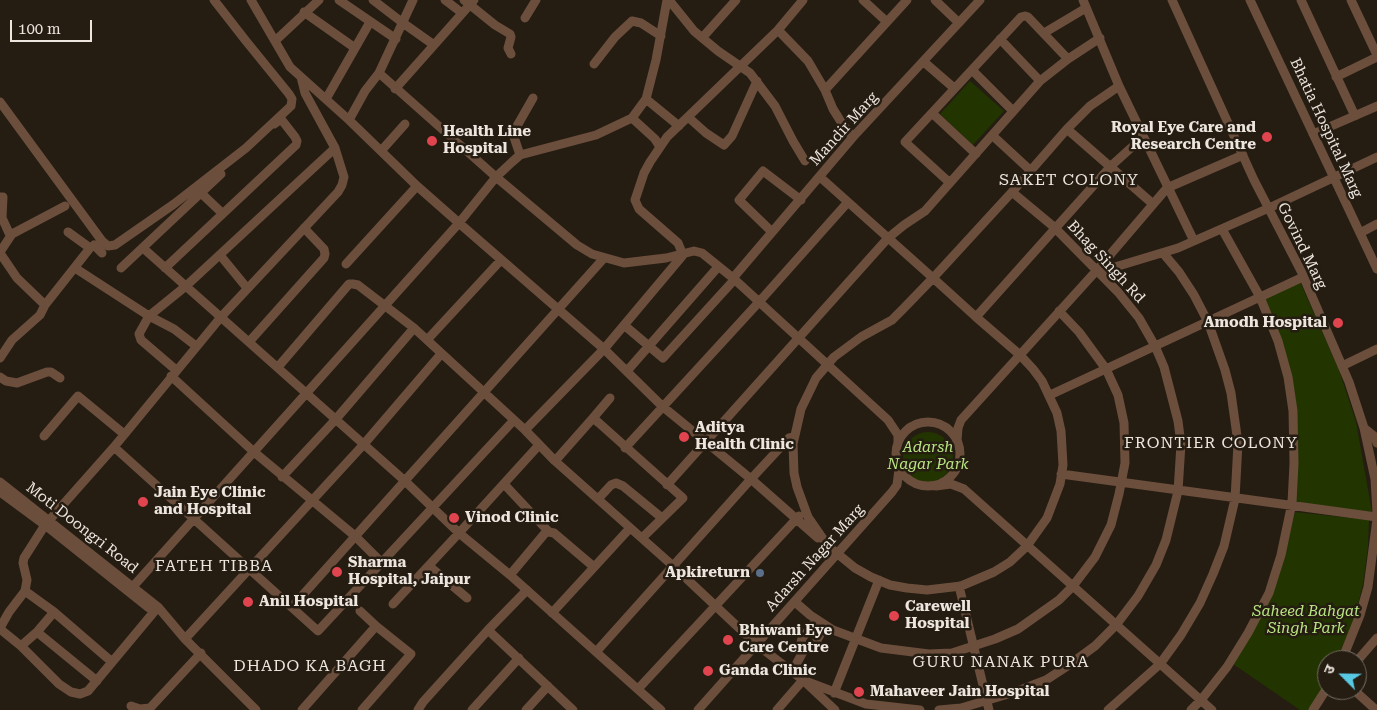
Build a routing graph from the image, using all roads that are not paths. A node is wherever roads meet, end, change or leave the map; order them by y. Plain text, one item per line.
1 (214, 0) edge
2 (319, 0) edge
3 (339, 0) edge
4 (374, 0) edge
5 (413, 0) edge
6 (445, 0) edge
7 (536, 0) edge
8 (668, 0) edge
9 (736, 0) edge
10 (803, 0) edge
11 (863, 0) edge
12 (907, 0) edge
13 (935, 0) edge
14 (980, 0) edge
15 (1173, 0) edge
16 (1250, 0) edge
17 (1301, 0) edge
18 (1351, 0) edge
19 (255, 1) edge
20 (469, 2) edge
21 (1085, 4) edge
22 (304, 12) junction
23 (462, 13) junction
24 (525, 18) dead end
25 (370, 22) junction
26 (887, 22) junction
27 (403, 23) junction
28 (959, 23) junction
29 (778, 30) junction
30 (1044, 33) junction
31 (661, 36) junction
32 (702, 38) junction
33 (1100, 38) junction
34 (396, 39) junction
35 (1000, 39) junction
36 (275, 41) junction
37 (434, 44) junction
38 (355, 48) junction
39 (511, 54) dead end
40 (1377, 56) edge
41 (1068, 59) junction
42 (924, 62) junction
43 (594, 64) dead end
44 (741, 67) junction
45 (972, 70) junction
46 (379, 73) junction
47 (301, 77) junction
48 (1336, 77) junction
49 (757, 81) junction
50 (1040, 81) junction
51 (1119, 86) junction
52 (954, 88) junction
53 (395, 89) junction
54 (825, 90) junction
55 (534, 98) dead end
56 (326, 99) junction
57 (646, 99) junction
58 (0, 102) edge
59 (1377, 106) edge
60 (1013, 111) junction
61 (932, 113) junction
62 (1354, 116) junction
63 (632, 118) junction
64 (688, 118) junction
65 (349, 120) junction
66 (405, 124) dead end
67 (679, 126) junction
68 (1067, 129) junction
69 (1313, 134) junction
70 (992, 135) junction
71 (854, 136) junction
72 (1143, 137) junction
73 (660, 147) junction
74 (335, 148) junction
75 (381, 151) junction
76 (976, 154) junction
77 (1243, 155) junction
78 (520, 156) junction
79 (1377, 157) edge
80 (805, 161) dead end
81 (1110, 166) junction
82 (1031, 171) junction
83 (496, 177) junction
84 (820, 177) junction
85 (1334, 177) junction
86 (950, 183) junction
87 (417, 186) junction
88 (1167, 188) junction
89 (1012, 192) junction
90 (201, 193) junction
91 (0, 196) edge
92 (801, 200) junction
93 (848, 202) junction
94 (1153, 204) junction
95 (65, 206) dead end
96 (1269, 208) junction
97 (222, 213) junction
98 (459, 223) junction
99 (1377, 224) edge
100 (1054, 227) junction
101 (304, 228) junction
102 (1222, 229) junction
103 (68, 232) dead end
104 (772, 232) junction
105 (1360, 233) junction
106 (12, 234) junction
107 (888, 238) junction
108 (1194, 241) junction
109 (90, 248) junction
110 (143, 248) junction
111 (0, 252) edge
112 (1163, 253) junction
113 (102, 254) dead end
114 (220, 255) junction
115 (683, 255) junction
116 (604, 258) junction
117 (501, 260) junction
118 (346, 264) dead end
119 (718, 266) junction
120 (75, 268) junction
121 (122, 268) dead end
122 (165, 268) junction
123 (1377, 269) edge
124 (1097, 270) junction
125 (1303, 277) junction
126 (933, 278) junction
127 (734, 279) junction
128 (186, 286) junction
129 (247, 288) junction
130 (1260, 297) junction
131 (759, 302) junction
132 (46, 305) junction
133 (384, 306) junction
134 (558, 310) junction
135 (1059, 311) junction
136 (149, 316) junction
137 (221, 317) junction
138 (976, 317) junction
139 (1208, 322) junction
140 (624, 325) junction
141 (414, 328) junction
142 (799, 339) junction
143 (427, 340) junction
144 (249, 342) junction
145 (196, 346) junction
146 (648, 346) junction
147 (1155, 346) junction
148 (604, 349) junction
149 (1377, 349) edge
150 (441, 354) junction
151 (1020, 355) junction
152 (0, 358) edge
153 (828, 364) junction
154 (1342, 366) junction
155 (278, 367) junction
156 (1106, 369) junction
157 (627, 371) junction
158 (174, 373) junction
159 (0, 377) edge
160 (60, 378) dead end
161 (485, 392) junction
162 (307, 394) junction
163 (1050, 395) junction
164 (610, 398) dead end
165 (662, 406) junction
166 (593, 418) junction
167 (336, 419) junction
168 (514, 420) junction
169 (888, 420) junction
170 (961, 420) junction
171 (943, 425) junction
172 (912, 426) junction
173 (1364, 428) junction
174 (525, 430) junction
175 (124, 434) junction
176 (44, 436) dead end
177 (794, 437) junction
178 (707, 441) junction
179 (957, 441) junction
180 (898, 442) junction
181 (1377, 443) edge
182 (364, 444) junction
183 (539, 445) junction
184 (114, 447) junction
185 (626, 448) junction
186 (254, 452) junction
187 (555, 462) junction
188 (958, 465) junction
189 (899, 469) junction
190 (1061, 474) junction
191 (282, 477) junction
192 (751, 479) junction
193 (405, 481) junction
194 (0, 482) edge
195 (1122, 483) junction
196 (504, 484) junction
197 (668, 485) junction
198 (920, 486) junction
199 (936, 486) junction
200 (964, 489) junction
201 (1178, 491) junction
202 (0, 492) edge
203 (892, 492) junction
204 (1235, 499) junction
205 (598, 500) junction
206 (312, 501) junction
207 (433, 506) junction
208 (1292, 506) junction
209 (806, 512) junction
210 (1377, 514) edge
211 (194, 518) junction
212 (662, 518) junction
213 (1377, 518) edge
214 (795, 519) junction
215 (47, 522) junction
216 (630, 528) junction
217 (549, 532) junction
218 (459, 534) junction
219 (355, 536) junction
220 (642, 538) junction
221 (1376, 541) edge
222 (1027, 546) junction
223 (837, 554) junction
224 (382, 563) junction
225 (672, 565) junction
226 (429, 566) junction
227 (594, 567) junction
228 (250, 568) junction
229 (510, 575) junction
230 (879, 580) junction
231 (958, 586) junction
232 (1073, 586) junction
233 (131, 588) junction
234 (527, 590) junction
235 (25, 591) junction
236 (467, 598) dead end
237 (795, 602) junction
238 (393, 604) dead end
239 (715, 605) junction
240 (292, 607) junction
241 (156, 609) junction
242 (360, 611) dead end
243 (54, 612) junction
244 (552, 613) junction
245 (821, 622) junction
246 (1116, 624) junction
247 (376, 626) junction
248 (0, 629) edge
249 (488, 630) junction
250 (37, 632) junction
251 (1377, 638) edge
252 (185, 639) junction
253 (855, 639) junction
254 (756, 644) junction
255 (21, 646) junction
256 (973, 646) junction
257 (805, 648) junction
258 (1346, 650) edge
259 (1367, 650) edge
260 (596, 652) junction
261 (201, 653) junction
262 (519, 658) junction
263 (112, 662) junction
264 (1160, 664) junction
265 (792, 672) junction
266 (803, 680) junction
267 (97, 681) junction
268 (548, 686) junction
269 (638, 689) junction
270 (834, 693) junction
271 (1201, 700) junction
272 (1365, 700) edge
273 (132, 706) dead end
274 (988, 706) edge
275 (892, 709) edge
276 (256, 710) edge
277 (302, 710) edge
278 (362, 710) edge
279 (418, 710) edge
280 (472, 710) edge
281 (526, 710) edge
282 (573, 710) edge
283 (661, 710) edge
284 (698, 710) edge
285 (777, 710) edge
286 (835, 710) edge
287 (920, 710) edge
288 (939, 710) edge
289 (1108, 710) edge
290 (1191, 710) edge
291 (1212, 710) edge
292 (1376, 710) edge

1 - 58 street
2 - 22 street
3 - 25 street
4 - 27 street
5 - 27 street
6 - 23 street
7 - 24 street
8 - 31 street
8 - 32 street
9 - 32 street
10 - 29 street
11 - 26 street
12 - 26 street
13 - 28 street
14 - 28 street, Mandir Marg
15 - 77 street, Govind Marg
16 - 69 street, Bhatia Hospital Marg
17 - 48 street
18 - 40 street
19 - 36 street
20 - 23 street
20 - 39 street
21 - 30 street
21 - 33 street
22 - 36 street
22 - 38 street
23 - 37 street
25 - 34 street
25 - 38 street
26 - 54 street
27 - 34 street
27 - 37 street
28 - 42 street, Mandir Marg
29 - 44 street
29 - 54 street
30 - 35 street
30 - 41 street
31 - 43 street
31 - 57 street
32 - 44 street
33 - 41 street
33 - 51 street
34 - 46 street
35 - 45 street
35 - 50 street
36 - 47 street
37 - 53 street
38 - 56 street
40 - 48 street
41 - 50 street
42 - 52 street
42 - 71 street, Mandir Marg
44 - 49 street
44 - 64 street
45 - 52 street
45 - 60 street
46 - 53 street
46 - 65 street
47 - 56 street
47 - 74 street
48 - 62 street
49 - 64 street
49 - 80 street
50 - 60 street
51 - 68 street
51 - 72 street
52 - 61 street
53 - 83 street
54 - 71 street
55 - 78 street
56 - 65 street
57 - 63 street
57 - 67 street
59 - 62 street
60 - 70 street
61 - 76 street
61 - 86 street
62 - 69 street
63 - 73 street
63 - 78 street
64 - 67 street
65 - 75 street
66 - 75 street
67 - 73 street
68 - 81 street
68 - 82 street
69 - 85 street, Bhatia Hospital Marg
70 - 76 street
70 - 82 street
71 - 84 street, Mandir Marg
72 - 81 street
72 - 88 street
73 - 115 street
74 - 101 street
74 - 114 street
75 - 87 street
76 - 86 street
77 - 88 street
77 - 96 street, Govind Marg
78 - 83 street
79 - 85 street
81 - 94 street
81 - 100 street
82 - 89 street
83 - 98 street
83 - 116 street
84 - 92 street, Mandir Marg
84 - 93 street
85 - 96 street
85 - 105 street, Bhatia Hospital Marg
86 - 107 street
87 - 98 street
87 - 118 street
88 - 94 street
88 - 108 street
89 - 100 street, Bhag Singh Rd
89 - 126 street
90 - 97 street
90 - 97 street
90 - 110 street
91 - 106 street
92 - 104 street, Mandir Marg
92 - 104 street
93 - 107 street
93 - 131 street
94 - 124 street
95 - 106 street
96 - 102 street
96 - 125 street, Govind Marg
97 - 122 street
98 - 117 street
98 - 133 street
99 - 105 street
100 - 124 street, Bhag Singh Rd
100 - 138 street
101 - 129 street
101 - 144 street
102 - 108 street
102 - 130 street
103 - 109 street
104 - 127 street, Mandir Marg
105 - 123 street, Bhatia Hospital Marg
106 - 111 street
107 - 126 street
107 - 142 street
108 - 112 street
109 - 113 street
109 - 120 street
110 - 121 street
110 - 122 street
111 - 132 street
112 - 124 street
112 - 139 street
114 - 128 street
114 - 129 street
115 - 116 street
115 - 119 street
115 - 140 street
116 - 134 street
117 - 134 street
117 - 143 street
119 - 127 street
119 - 146 street
120 - 132 street
120 - 136 street
122 - 128 street
124 - 135 street
124 - 147 street, Bhag Singh Rd
125 - 130 street
125 - 154 street, Govind Marg
126 - 138 street
126 - 153 street
127 - 131 street
127 - 146 street, Mandir Marg
128 - 136 street
128 - 137 street
129 - 137 street
130 - 139 street
130 - 208 street
131 - 142 street
131 - 165 street
132 - 152 street
133 - 141 street
133 - 155 street
133 - 162 street
134 - 148 street
134 - 161 street
135 - 151 street
135 - 156 street
136 - 145 street
136 - 158 street
137 - 144 street
137 - 145 street
138 - 151 street
139 - 147 street
139 - 204 street
140 - 146 street
140 - 148 street
141 - 143 street
141 - 167 street
142 - 153 street
142 - 178 street
143 - 150 street
144 - 155 street
145 - 158 street
146 - 157 street
147 - 156 street
147 - 201 street, Bhag Singh Rd
148 - 157 street
148 - 174 street
149 - 154 street
150 - 161 street
150 - 182 street
151 - 163 street
151 - 170 street
153 - 169 street
153 - 177 street
154 - 173 street, Govind Marg
155 - 162 street
156 - 163 street
156 - 195 street
157 - 165 street
158 - 175 street
158 - 186 street
159 - 160 street
161 - 168 street
161 - 193 street
162 - 167 street
162 - 186 street
163 - 190 street
164 - 166 street
165 - 178 street
165 - 185 street
166 - 185 street
166 - 187 street
167 - 182 street
167 - 191 street
168 - 174 street
168 - 207 street
169 - 172 street
169 - 180 street
170 - 171 street
170 - 179 street
171 - 172 street
171 - 179 street
172 - 180 street
173 - 181 street
173 - 210 street, Govind Marg
174 - 183 street
175 - 176 street
175 - 184 street
177 - 192 street
177 - 209 street
178 - 192 street
178 - 197 street
179 - 188 street
180 - 189 street
182 - 193 street
182 - 206 street
183 - 187 street
183 - 196 street
184 - 211 street
184 - 215 street
185 - 197 street
186 - 191 street
186 - 211 street
187 - 205 street
188 - 199 street
188 - 200 street
189 - 198 street
189 - 203 street
190 - 195 street
190 - 222 street
191 - 206 street
192 - 214 street
192 - 225 street
193 - 207 street
193 - 219 street
194 - 215 street, Moti Doongri Road
195 - 201 street
195 - 232 street
196 - 217 street
196 - 218 street
197 - 212 street
198 - 199 street
198 - 203 street
199 - 200 street
200 - 222 street
201 - 204 street
201 - 246 street, Bhag Singh Rd
202 - 215 street, Moti Doongri Road
203 - 223 street, Adarsh Nagar Marg
204 - 208 street
204 - 264 street
205 - 212 street
205 - 216 street
206 - 219 street
206 - 228 street
207 - 218 street
207 - 224 street
208 - 213 street
208 - 271 street
209 - 214 street
209 - 223 street
211 - 228 street
211 - 233 street
212 - 220 street
213 - 221 street
214 - 223 street
214 - 239 street
215 - 233 street, Moti Doongri Road
215 - 235 street
216 - 220 street
216 - 227 street
217 - 227 street
217 - 229 street
218 - 226 street
218 - 229 street
219 - 224 street
219 - 240 street
220 - 225 street
221 - 258 street
222 - 231 street
222 - 232 street
223 - 230 street
223 - 237 street, Adarsh Nagar Marg
224 - 240 street
225 - 239 street
225 - 260 street
226 - 236 street
226 - 238 street
227 - 244 street
228 - 240 street
228 - 252 street
229 - 234 street
230 - 231 street
230 - 253 street
231 - 256 street
232 - 246 street
232 - 256 street
233 - 241 street, Moti Doongri Road
234 - 244 street
234 - 249 street
235 - 243 street
235 - 248 street
237 - 245 street
237 - 254 street, Adarsh Nagar Marg
239 - 254 street
239 - 269 street
241 - 252 street, Moti Doongri Road
241 - 263 street
242 - 247 street
243 - 250 street
243 - 263 street
244 - 260 street
245 - 253 street
245 - 257 street
245 - 257 street
246 - 264 street
246 - 274 street, Bhag Singh Rd
247 - 277 street
247 - 278 street
248 - 255 street
249 - 262 street
249 - 279 street
250 - 255 street
250 - 267 street
251 - 259 street
252 - 261 street, Moti Doongri Road
253 - 256 street
253 - 270 street
254 - 265 street
254 - 284 street, Adarsh Nagar Marg
255 - 267 street
256 - 274 street
257 - 265 street
260 - 269 street
261 - 273 street
261 - 276 street, Moti Doongri Road
262 - 268 street
262 - 280 street
263 - 267 street
264 - 271 street
264 - 289 street
265 - 266 street
266 - 270 street
266 - 285 street
266 - 286 street
268 - 281 street
268 - 282 street
269 - 283 street
270 - 275 street
271 - 290 street
271 - 291 street
272 - 292 street
274 - 288 street, Bhag Singh Rd
275 - 287 street

